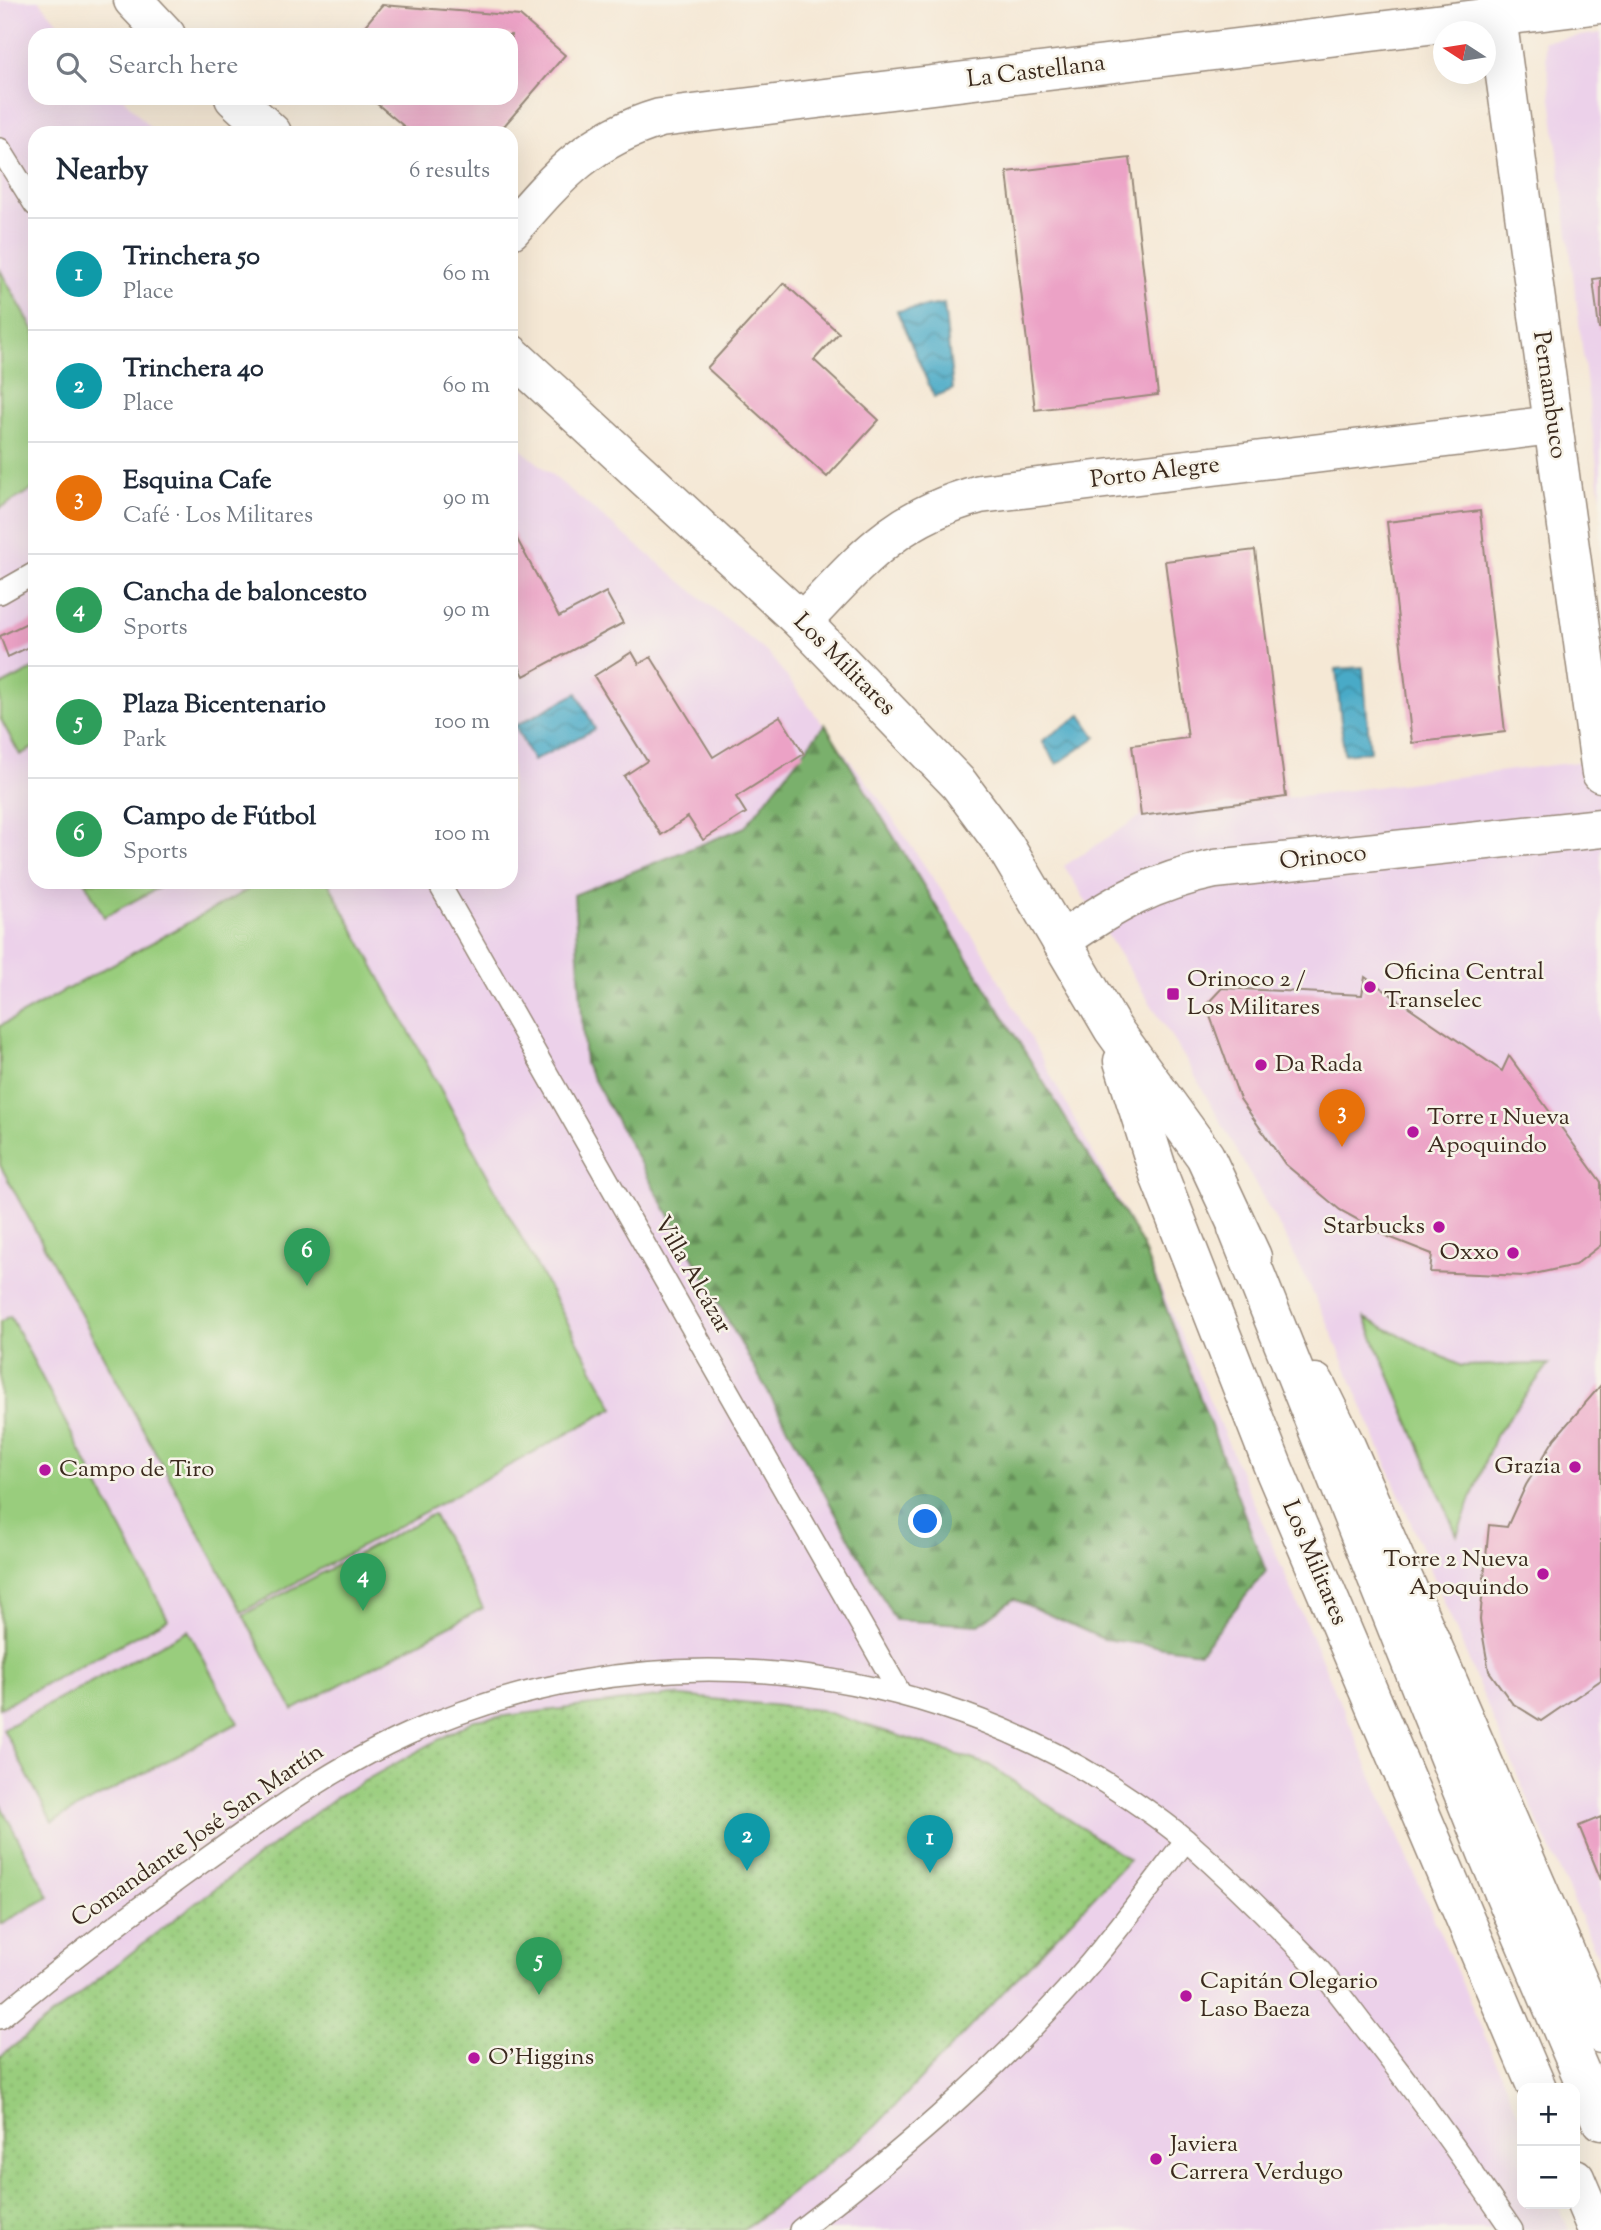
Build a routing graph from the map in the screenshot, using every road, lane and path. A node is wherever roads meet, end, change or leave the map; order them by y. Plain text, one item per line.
1 (133, 0) edge
2 (1601, 4) edge
3 (1497, 17) junction
4 (159, 28) edge
5 (242, 105) edge
6 (264, 126) edge
7 (0, 149) edge
8 (28, 194) edge
9 (518, 222) edge
10 (518, 360) edge
11 (1553, 425) junction
12 (28, 577) edge
13 (0, 593) edge
14 (802, 622) junction
15 (1601, 773) edge
16 (1601, 828) edge
17 (442, 889) edge
18 (1061, 941) junction
19 (1113, 1029) junction
20 (1237, 1228) junction
21 (900, 1693) junction
22 (1186, 1840) junction
23 (0, 2018) edge
24 (1601, 2034) edge
25 (1534, 2083) edge
26 (1601, 2121) edge
27 (1580, 2190) edge
28 (800, 2230) edge
29 (1512, 2230) edge
30 (1597, 2230) edge

1 - 4 main road
2 - 3 main road, La Castellana
3 - 9 main road, La Castellana
3 - 11 main road, Pernambuco
5 - 6 main road
7 - 8 lane
10 - 14 main road, Los Militares
11 - 14 main road, Porto Alegre
11 - 15 main road, Pernambuco
12 - 13 lane
14 - 18 main road, Los Militares
16 - 18 main road, Orinoco
17 - 21 lane, Villa Alcázar
18 - 19 main road, Los Militares
19 - 20 main road, Los Militares
19 - 25 main road, Los Militares
20 - 24 main road, Los Militares
20 - 26 main road
21 - 22 lane, Comandante José San Martín
21 - 23 lane, Comandante José San Martín
22 - 28 lane
22 - 29 lane, Comandante José San Martín
27 - 30 main road

